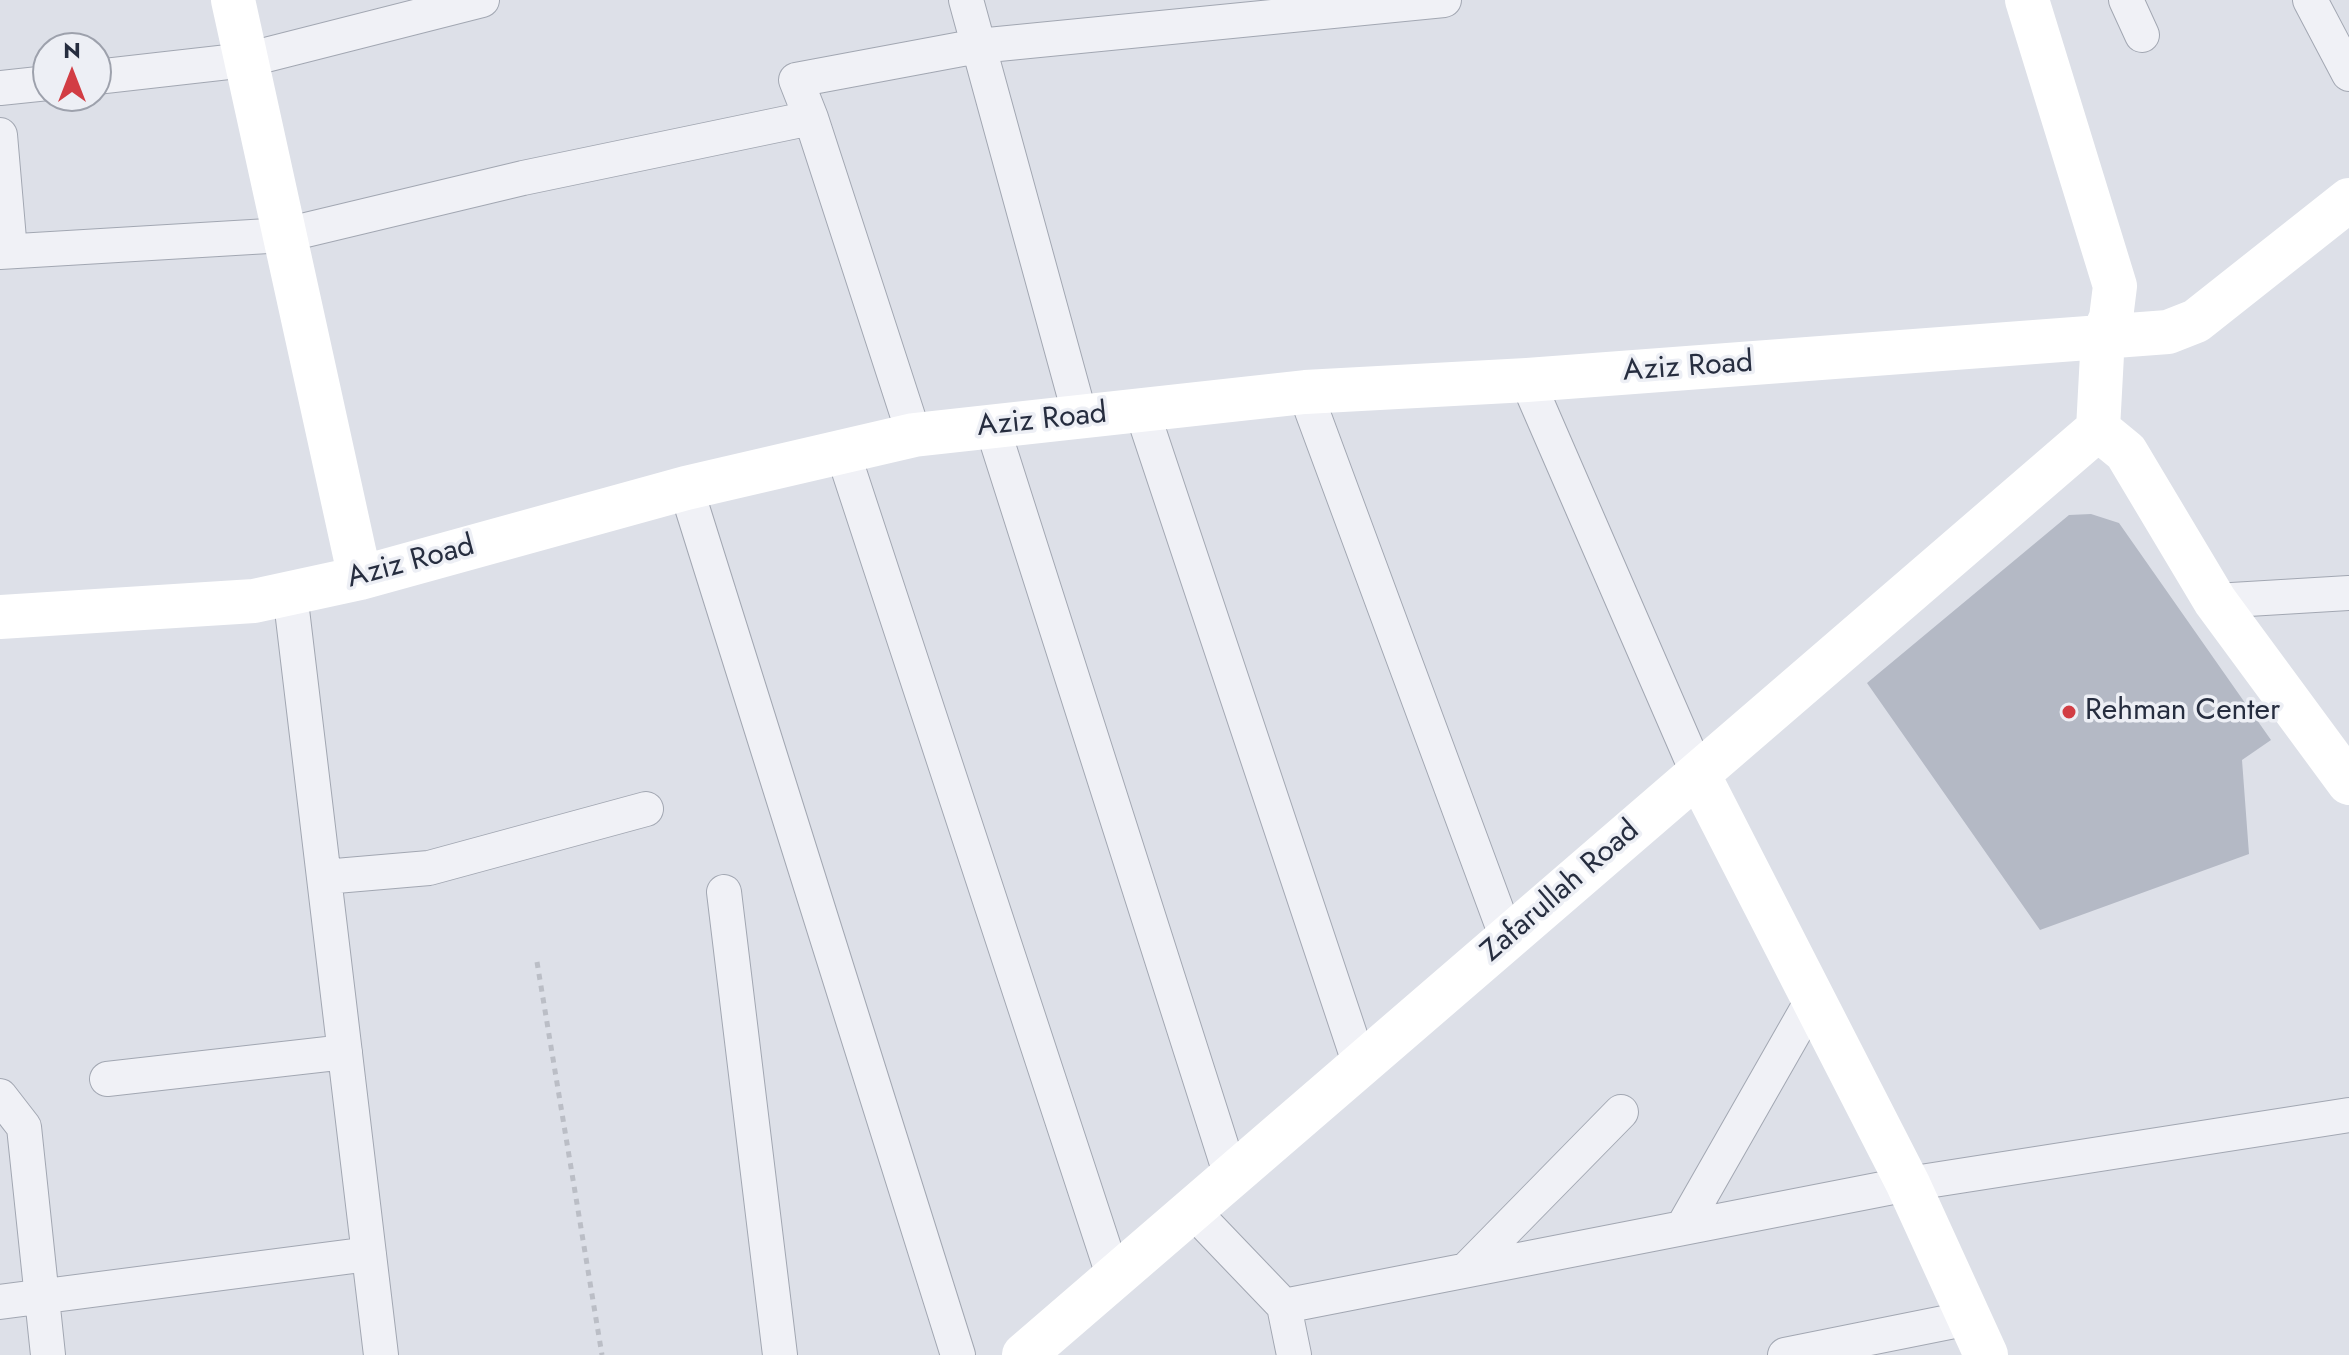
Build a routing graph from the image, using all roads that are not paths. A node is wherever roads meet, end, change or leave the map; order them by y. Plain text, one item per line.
1 (233, 0) edge
2 (482, 0) edge
3 (966, 0) edge
4 (1444, 0) edge
5 (2027, 0) edge
6 (2126, 0) edge
7 (2310, 0) edge
8 (2142, 35) dead end
9 (978, 46) junction
10 (246, 60) junction
11 (2349, 74) edge
12 (112, 75) edge
13 (32, 85) edge
14 (0, 88) edge
15 (811, 118) junction
16 (0, 135) edge
17 (2349, 200) edge
18 (285, 235) junction
19 (5, 252) edge
20 (2103, 336) junction
21 (1527, 380) junction
22 (1305, 392) junction
23 (1142, 411) junction
24 (1080, 416) junction
25 (992, 426) junction
26 (2098, 429) junction
27 (914, 435) junction
28 (843, 453) junction
29 (686, 488) junction
30 (360, 578) junction
31 (290, 593) junction
32 (2349, 593) edge
33 (2215, 601) junction
34 (0, 617) edge
35 (1698, 774) junction
36 (2349, 783) edge
37 (646, 809) dead end
38 (324, 877) junction
39 (724, 892) dead end
40 (1507, 938) junction
41 (1813, 999) junction
42 (345, 1052) junction
43 (1360, 1065) junction
44 (107, 1079) dead end
45 (0, 1096) edge
46 (1621, 1112) dead end
47 (2349, 1115) edge
48 (1231, 1176) junction
49 (1908, 1184) junction
50 (1192, 1210) junction
51 (1683, 1227) junction
52 (369, 1254) junction
53 (1466, 1270) junction
54 (1114, 1278) junction
55 (41, 1295) junction
56 (0, 1302) edge
57 (1284, 1306) junction
58 (1978, 1336) edge
59 (48, 1355) edge
60 (381, 1355) edge
61 (780, 1355) edge
62 (958, 1355) edge
63 (1024, 1355) edge
64 (1294, 1355) edge
65 (1785, 1355) edge

1 - 10 street
2 - 10 street
3 - 9 street
4 - 9 street
5 - 20 street
6 - 8 street
7 - 11 street
9 - 15 street
9 - 24 street
10 - 12 street
10 - 18 street
13 - 14 street
15 - 18 street
15 - 27 street
16 - 19 street
17 - 20 street, Aziz Road
18 - 19 street
18 - 30 street
20 - 21 street, Aziz Road
20 - 26 street
21 - 22 street, Aziz Road
21 - 35 street
22 - 23 street, Aziz Road
22 - 40 street
23 - 24 street, Aziz Road
23 - 43 street
24 - 25 street, Aziz Road
25 - 27 street, Aziz Road
25 - 48 street
26 - 33 street
26 - 35 street, Zafarullah Road
27 - 28 street, Aziz Road
28 - 29 street, Aziz Road
28 - 54 street
29 - 30 street, Aziz Road
29 - 62 street
30 - 31 street, Aziz Road
31 - 34 street, Aziz Road
31 - 38 street
32 - 33 street
33 - 36 street
35 - 40 street, Zafarullah Road
35 - 41 street
37 - 38 street
38 - 42 street
39 - 61 street
40 - 43 street, Zafarullah Road
41 - 49 street
41 - 51 street
42 - 44 street
42 - 52 street
43 - 48 street, Zafarullah Road
45 - 55 street
46 - 53 street
47 - 49 street
48 - 50 street, Zafarullah Road
49 - 51 street
49 - 58 street
50 - 54 street, Zafarullah Road
50 - 57 street
51 - 53 street
52 - 55 street
52 - 60 street
53 - 57 street
54 - 63 street, Zafarullah Road
55 - 56 street
55 - 59 street
57 - 64 street
58 - 65 street

